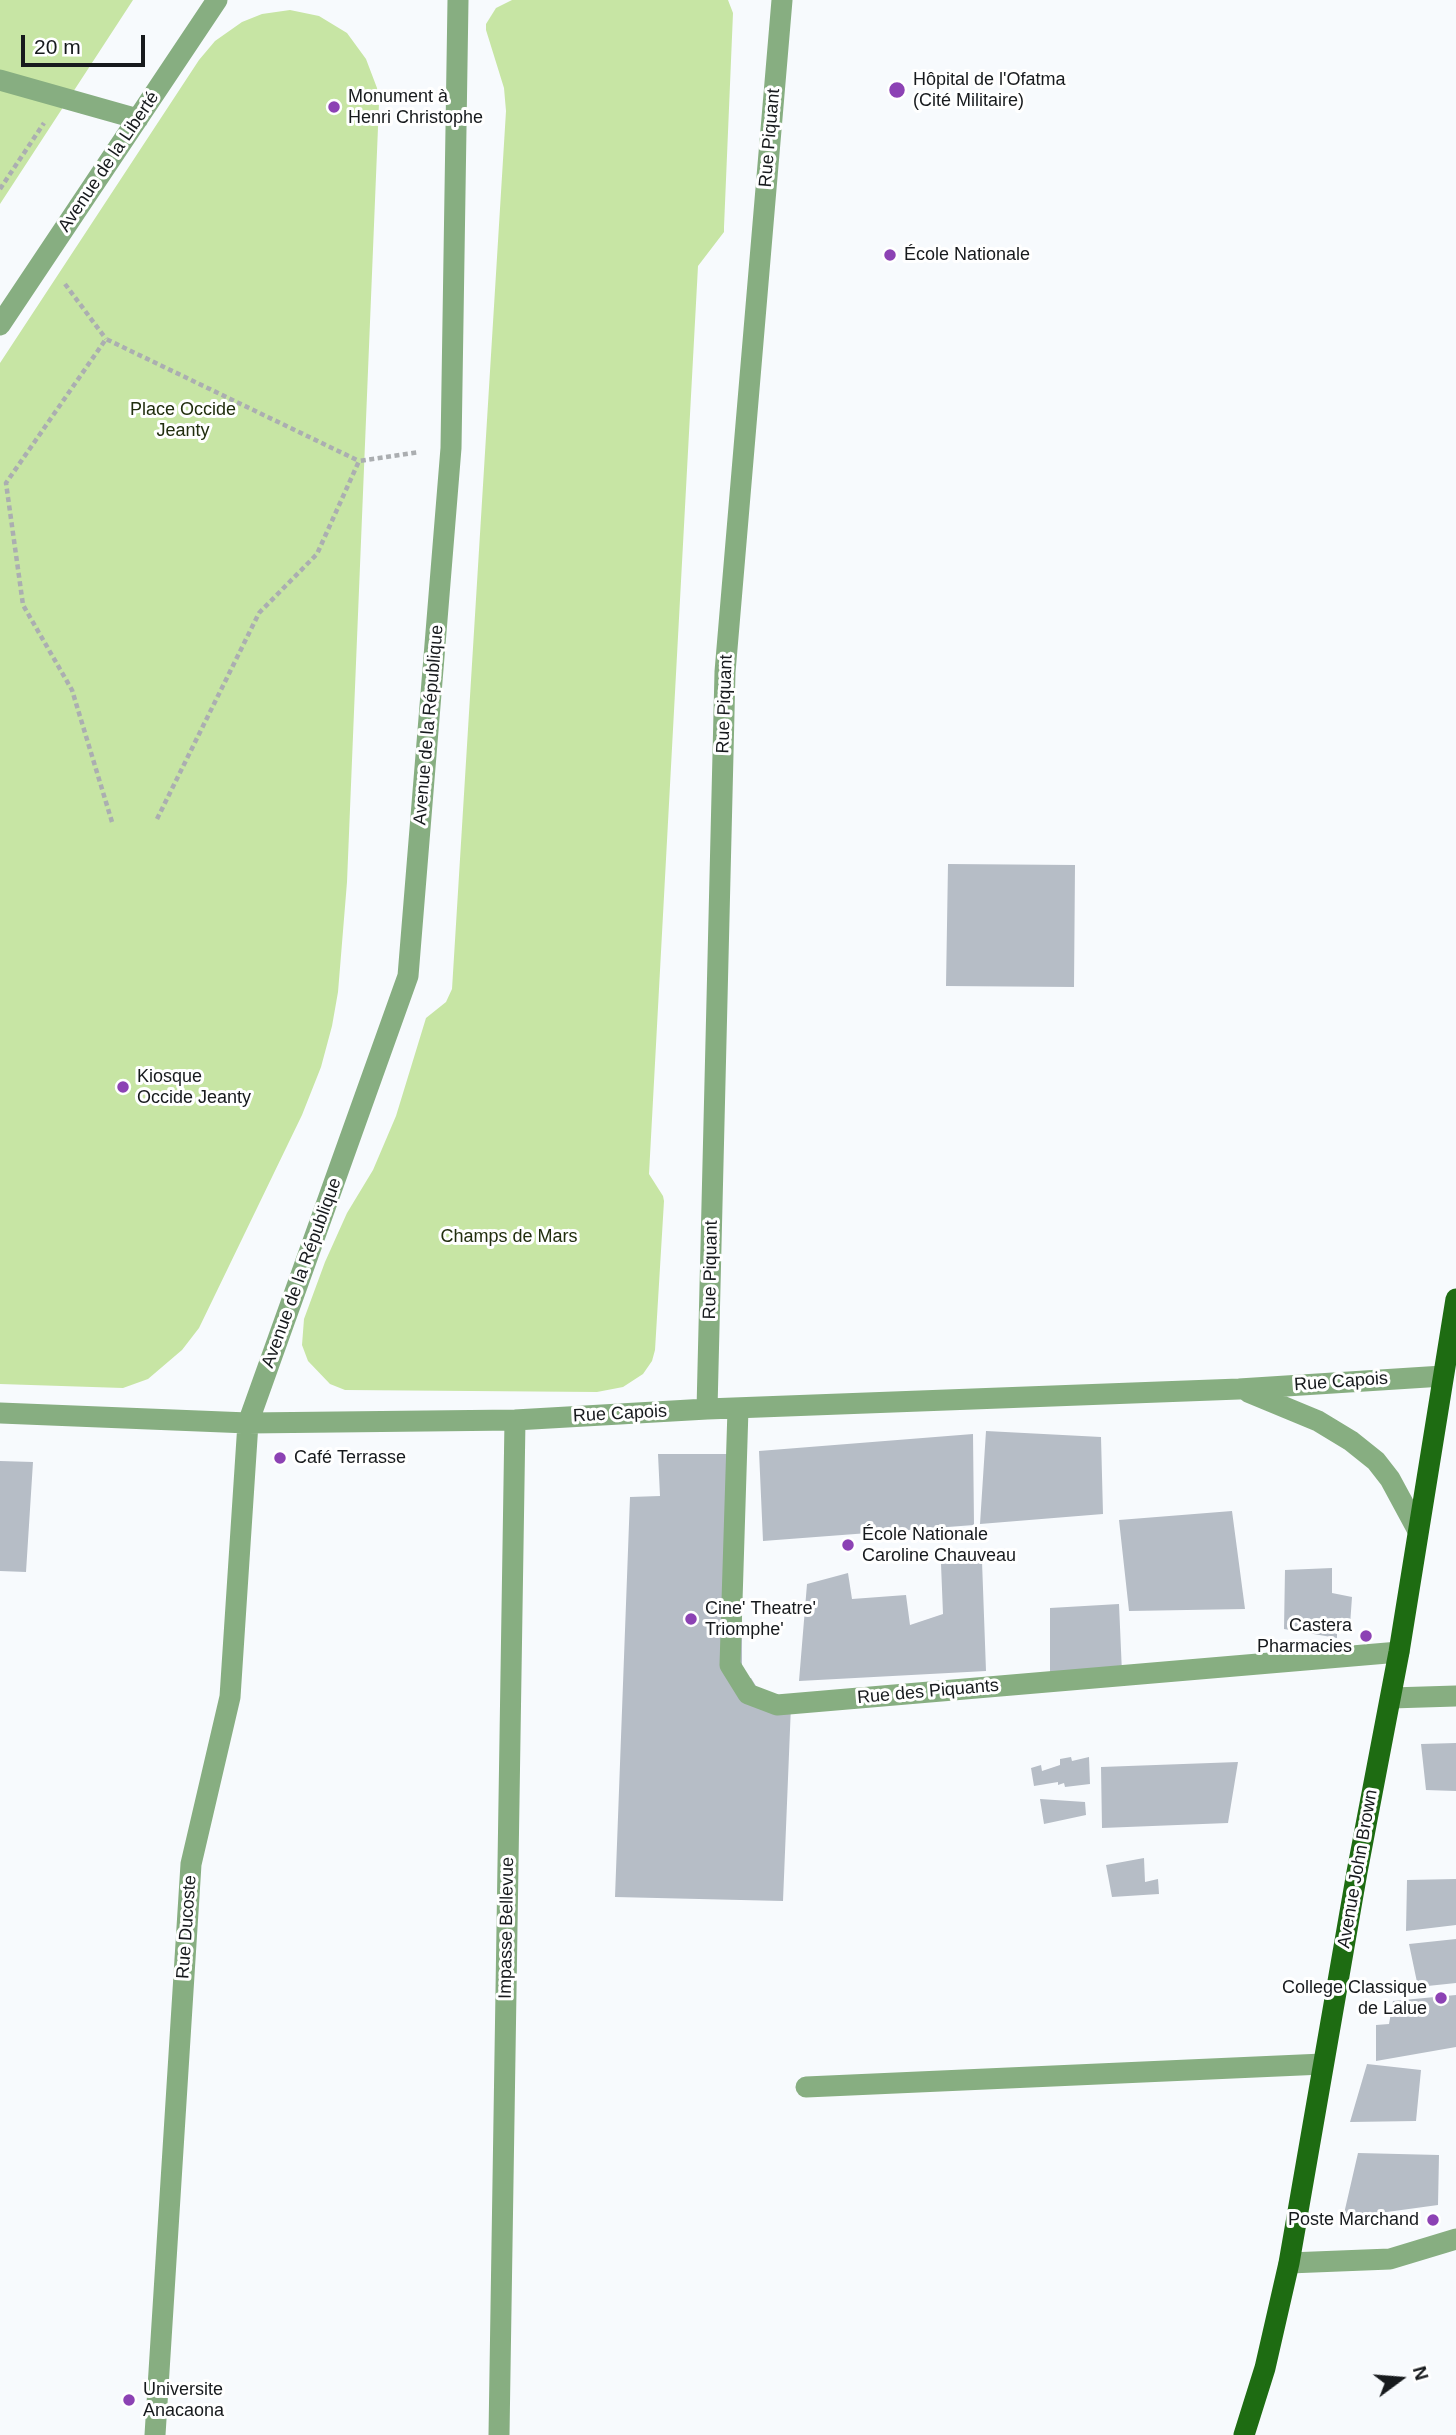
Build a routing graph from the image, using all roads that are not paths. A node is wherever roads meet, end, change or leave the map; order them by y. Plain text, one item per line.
1 (218, 0) edge
2 (458, 0) edge
3 (782, 0) edge
4 (0, 80) edge
5 (138, 118) junction
6 (0, 325) edge
7 (1456, 1299) edge
8 (1443, 1376) junction
9 (1239, 1389) junction
10 (707, 1409) junction
11 (738, 1409) junction
12 (0, 1413) edge
13 (515, 1420) junction
14 (248, 1423) junction
15 (1417, 1529) junction
16 (1399, 1652) junction
17 (1456, 1696) edge
18 (1391, 1698) junction
19 (1323, 2064) junction
20 (806, 2087) dead end
21 (1456, 2239) edge
22 (1289, 2263) junction
23 (155, 2435) edge
24 (499, 2435) edge
25 (1244, 2435) edge

1 - 5 street, Avenue de la Liberté
2 - 14 street, Avenue de la République
3 - 10 street, Rue Piquant
4 - 5 street
5 - 6 street, Avenue de la Liberté
7 - 8 main road, Avenue John Brown
8 - 9 street, Rue Capois
8 - 15 main road, Avenue John Brown
9 - 11 street, Rue Capois
9 - 15 street, Rue Capois
10 - 11 street, Rue Capois
10 - 13 street, Rue Capois
11 - 16 street, Rue des Piquants
12 - 14 street, Rue Capois
13 - 14 street, Rue Capois
13 - 24 street, Impasse Bellevue
14 - 23 street, Rue Ducoste
15 - 16 main road, Avenue John Brown
16 - 18 main road, Avenue John Brown
17 - 18 street
18 - 19 main road, Avenue John Brown
19 - 20 street
19 - 22 main road, Avenue John Brown
21 - 22 street
22 - 25 main road, Avenue John Brown

